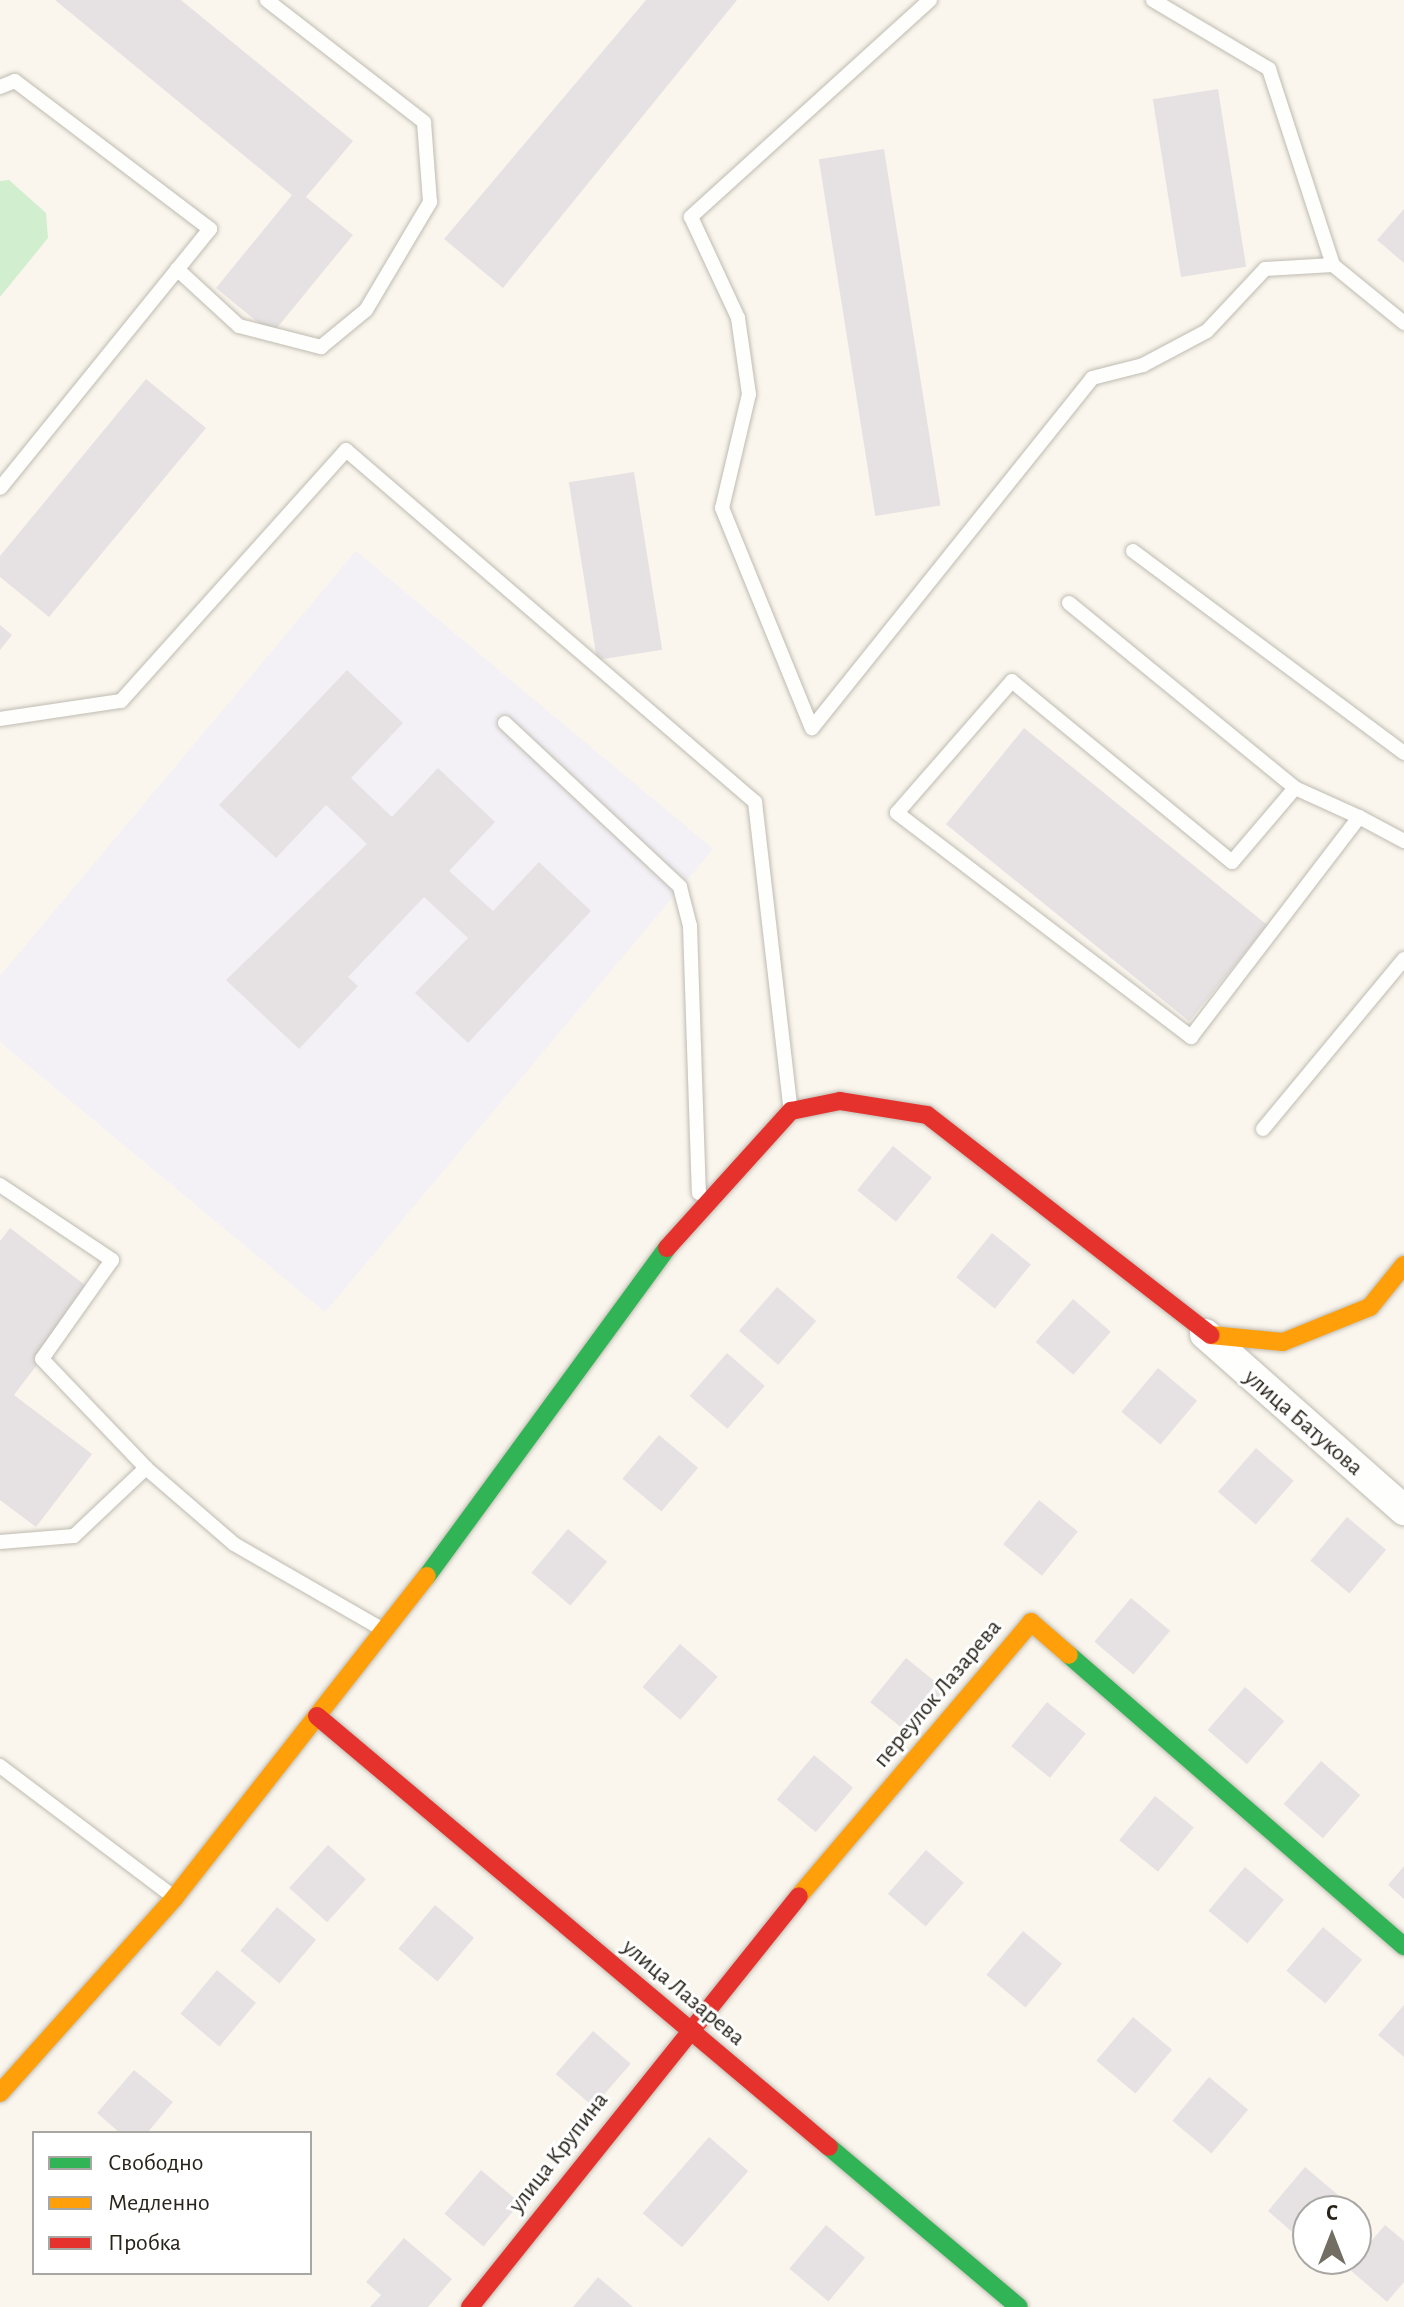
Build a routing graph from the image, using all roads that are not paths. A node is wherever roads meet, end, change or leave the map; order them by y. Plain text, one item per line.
1 (267, 0) edge
2 (930, 0) edge
3 (1153, 0) edge
4 (0, 87) edge
5 (1333, 265) junction
6 (177, 269) junction
7 (1404, 323) edge
8 (0, 488) edge
9 (1133, 551) dead end
10 (1069, 603) dead end
11 (0, 719) edge
12 (505, 723) dead end
13 (1404, 753) edge
14 (1295, 788) junction
15 (1359, 817) junction
16 (1404, 841) edge
17 (1404, 959) edge
18 (791, 1111) junction
19 (1263, 1129) dead end
20 (0, 1185) edge
21 (699, 1205) junction
22 (1404, 1265) edge
23 (1205, 1334) junction
24 (146, 1468) junction
25 (1404, 1510) edge
26 (0, 1542) edge
27 (386, 1632) junction
28 (317, 1716) junction
29 (0, 1766) edge
30 (175, 1897) junction
31 (1404, 1946) edge
32 (687, 2028) junction
33 (0, 2093) edge
34 (470, 2307) edge
35 (1019, 2307) edge

1 - 6 lane
2 - 5 lane
3 - 5 lane
4 - 6 lane
5 - 7 lane
6 - 8 lane
9 - 13 lane
10 - 14 lane
11 - 18 lane
12 - 21 lane
14 - 15 lane
14 - 15 lane
15 - 16 lane
17 - 19 lane
18 - 21 street
18 - 23 street
20 - 24 lane
21 - 27 street
22 - 23 street
23 - 25 street, улица Батукова
24 - 26 lane
24 - 27 lane
27 - 28 street
28 - 30 street
28 - 32 street, улица Лазарева
29 - 30 lane
30 - 33 street
31 - 32 street, переулок Лазарева
32 - 34 street, улица Крупина
32 - 35 street, улица Лазарева

